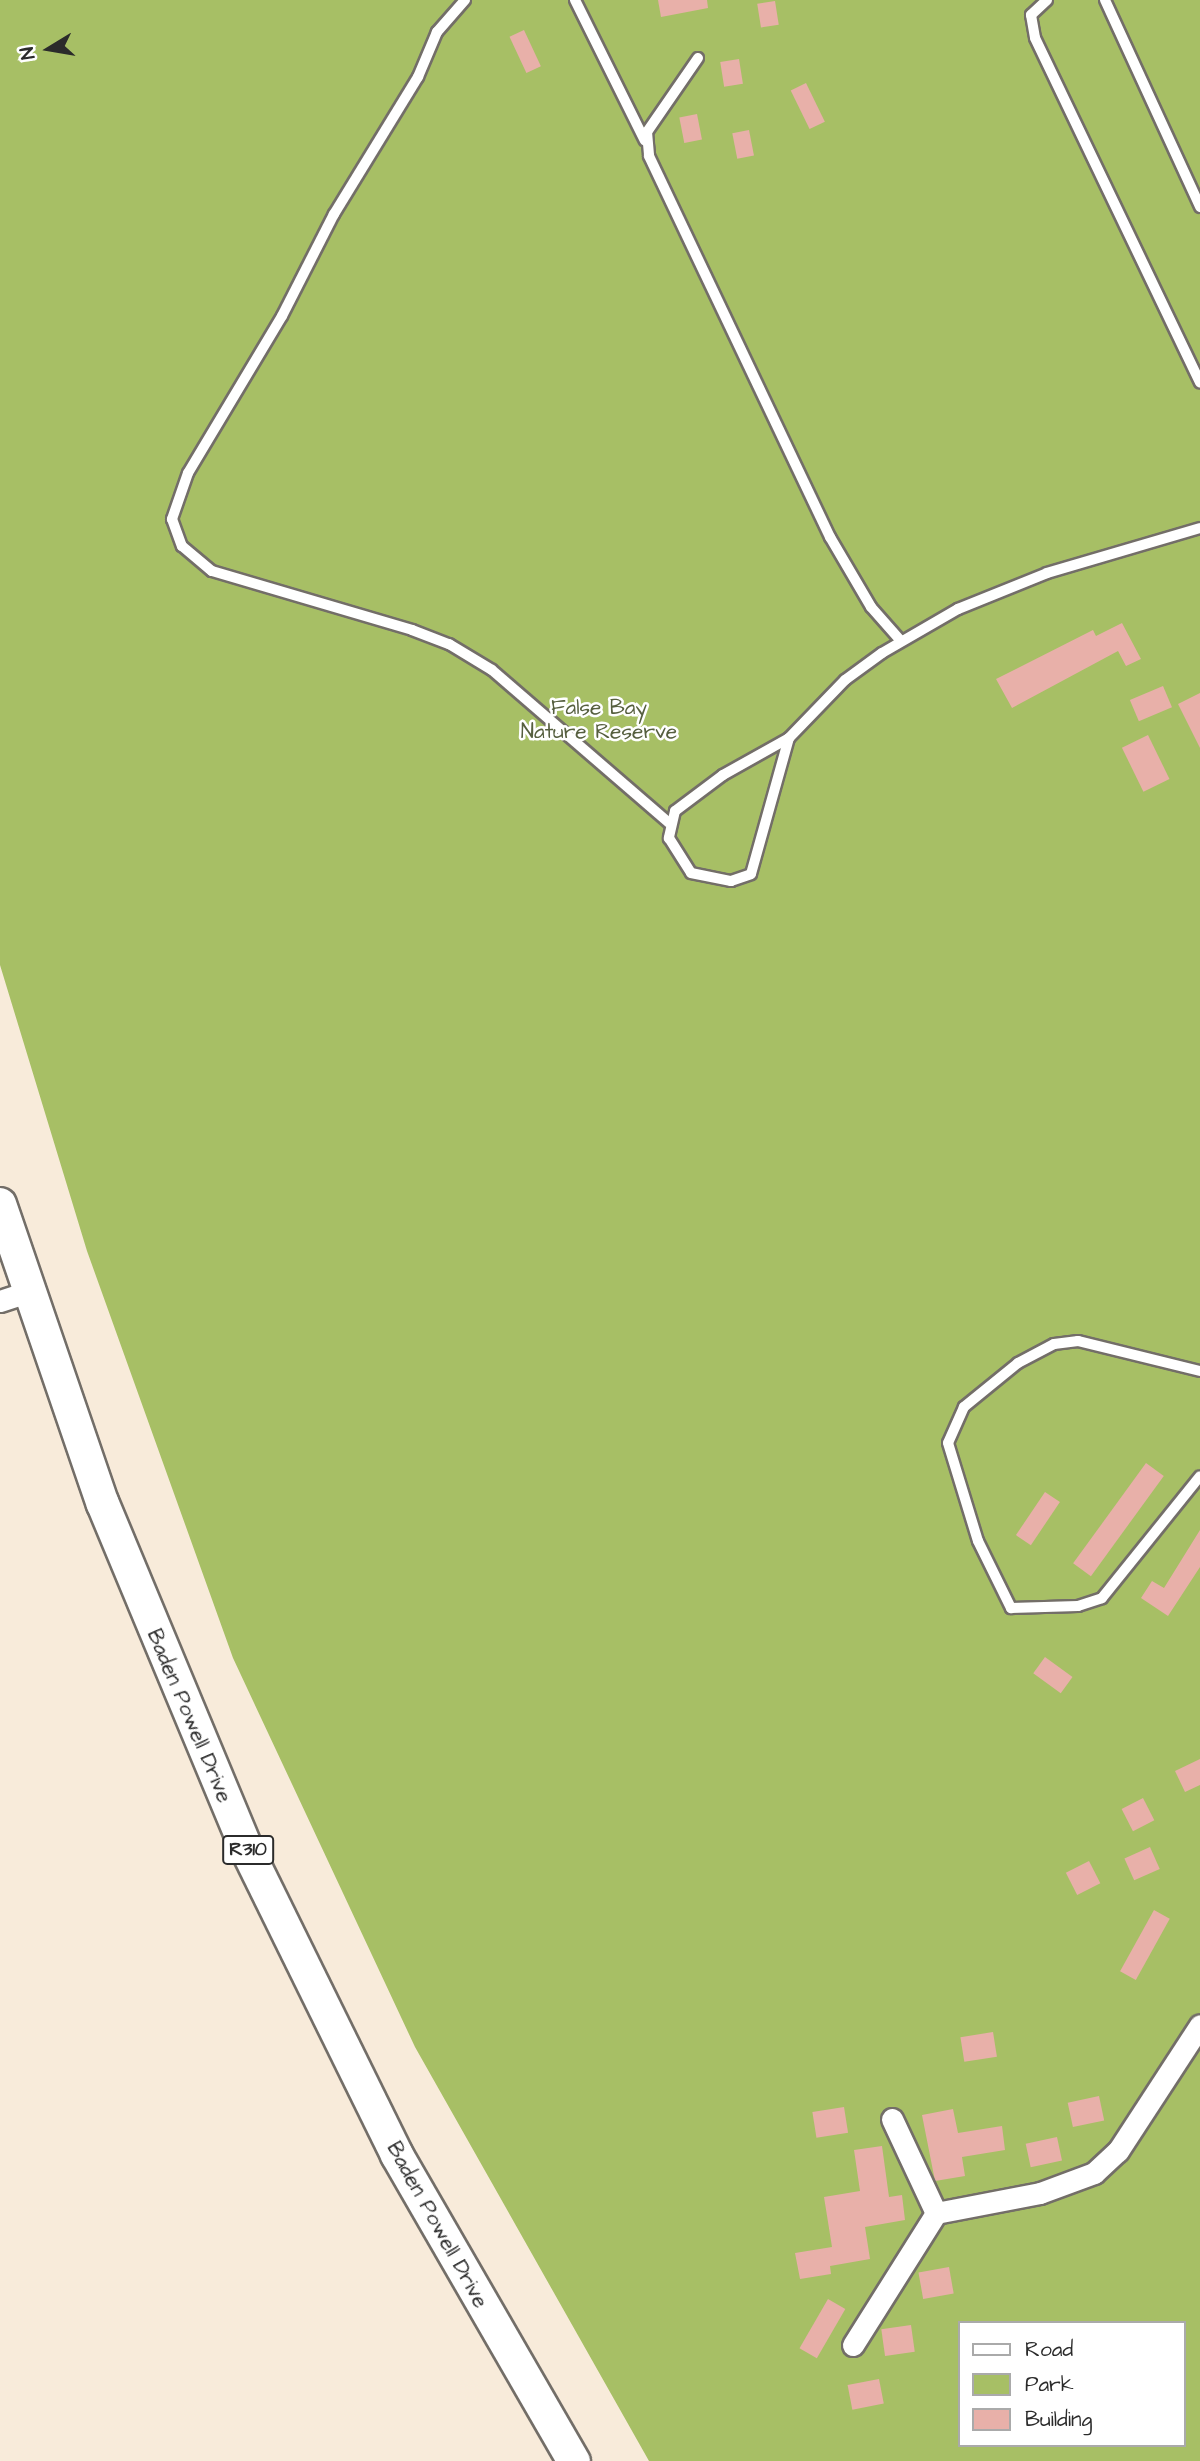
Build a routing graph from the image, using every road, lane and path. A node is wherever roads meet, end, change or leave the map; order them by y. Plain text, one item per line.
1 (465, 0) edge
2 (575, 0) edge
3 (1047, 0) edge
4 (1105, 0) edge
5 (698, 58) dead end
6 (645, 141) junction
7 (1200, 207) edge
8 (1200, 383) edge
9 (1200, 529) edge
10 (901, 641) junction
11 (789, 738) junction
12 (669, 823) junction
13 (0, 1204) edge
14 (14, 1296) edge
15 (1200, 1371) edge
16 (1200, 1476) edge
17 (1200, 2025) edge
18 (892, 2119) dead end
19 (936, 2213) junction
20 (853, 2345) dead end
21 (574, 2461) edge

1 - 12 lane
2 - 6 lane
3 - 8 lane
4 - 7 lane
5 - 6 lane
6 - 10 lane
9 - 10 lane
10 - 11 lane
11 - 12 lane
11 - 12 lane
13 - 14 main road, Baden Powell Drive / R310
14 - 21 main road, Baden Powell Drive / R310
15 - 16 lane
17 - 19 street
18 - 19 street
19 - 20 street

